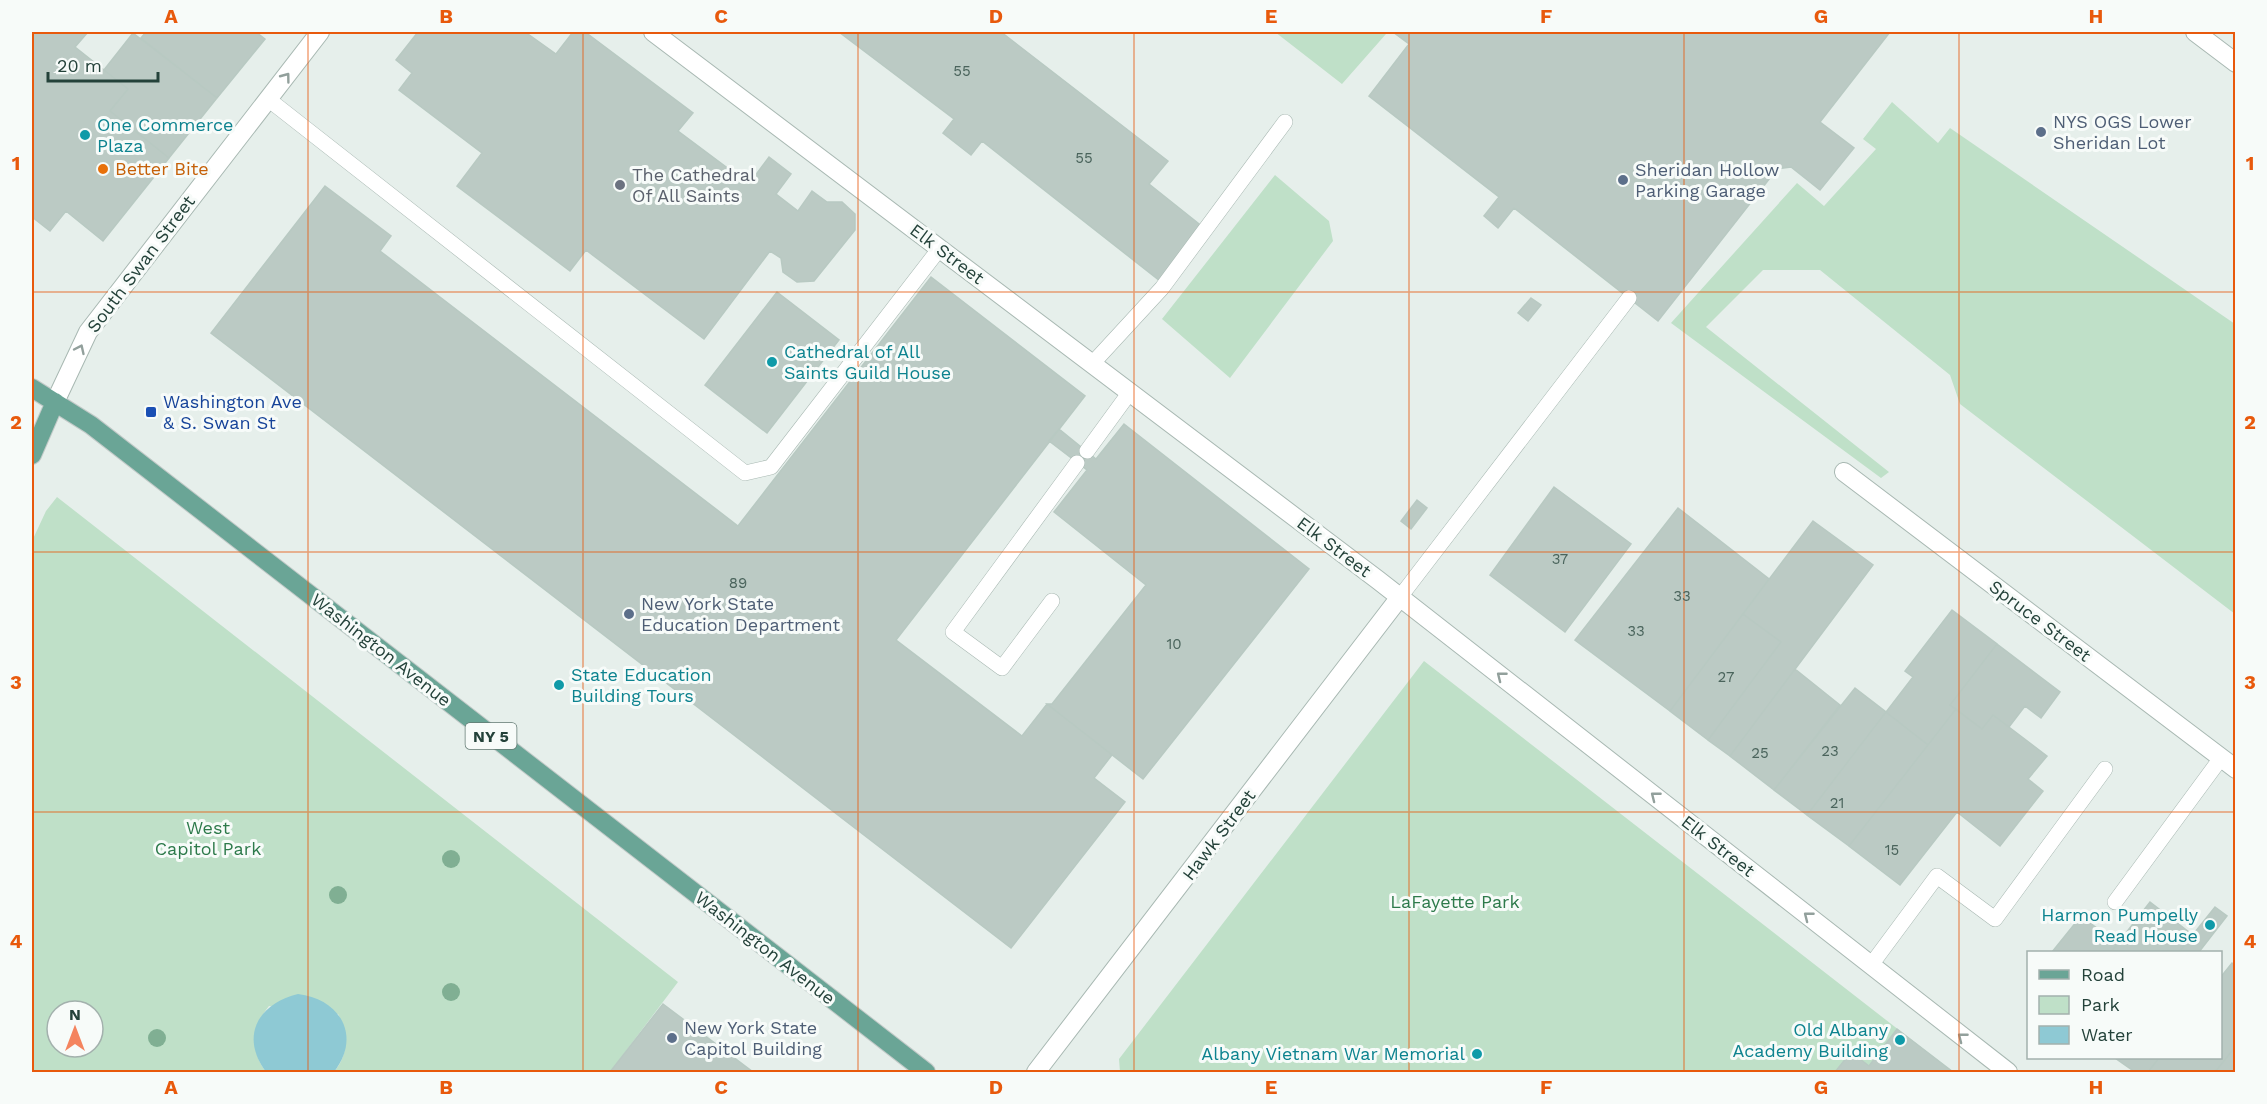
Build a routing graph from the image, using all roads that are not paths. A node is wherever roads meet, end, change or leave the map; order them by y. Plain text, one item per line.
1 (320, 32) edge
2 (653, 32) edge
3 (2195, 32) edge
4 (2235, 63) edge
5 (268, 99) junction
6 (1285, 122) dead end
7 (940, 248) junction
8 (1629, 298) dead end
9 (1092, 364) junction
10 (32, 388) edge
11 (1130, 392) junction
12 (55, 402) junction
13 (32, 454) edge
14 (1844, 472) dead end
15 (1400, 597) junction
16 (1052, 601) dead end
17 (2221, 758) junction
18 (2105, 769) dead end
19 (2235, 769) edge
20 (2115, 902) dead end
21 (1871, 965) junction
22 (926, 1072) edge
23 (1036, 1072) edge
24 (2008, 1072) edge

5 -> 1 street, South Swan Street
2 - 7 street, Elk Street
3 - 4 street
5 - 7 lane
12 -> 5 street, South Swan Street
6 - 9 lane
7 - 9 street, Elk Street
8 - 15 lane
9 - 11 street, Elk Street
10 - 12 main road, Washington Avenue / NY 5
11 - 15 street, Elk Street
11 - 16 lane
12 - 13 main road, South Swan Street
12 - 22 main road, Washington Avenue / NY 5
14 - 17 street, Spruce Street
21 -> 15 street, Elk Street
15 - 23 street, Hawk Street
17 - 19 street, Spruce Street
17 - 20 lane
18 - 21 lane
24 -> 21 street, Elk Street

